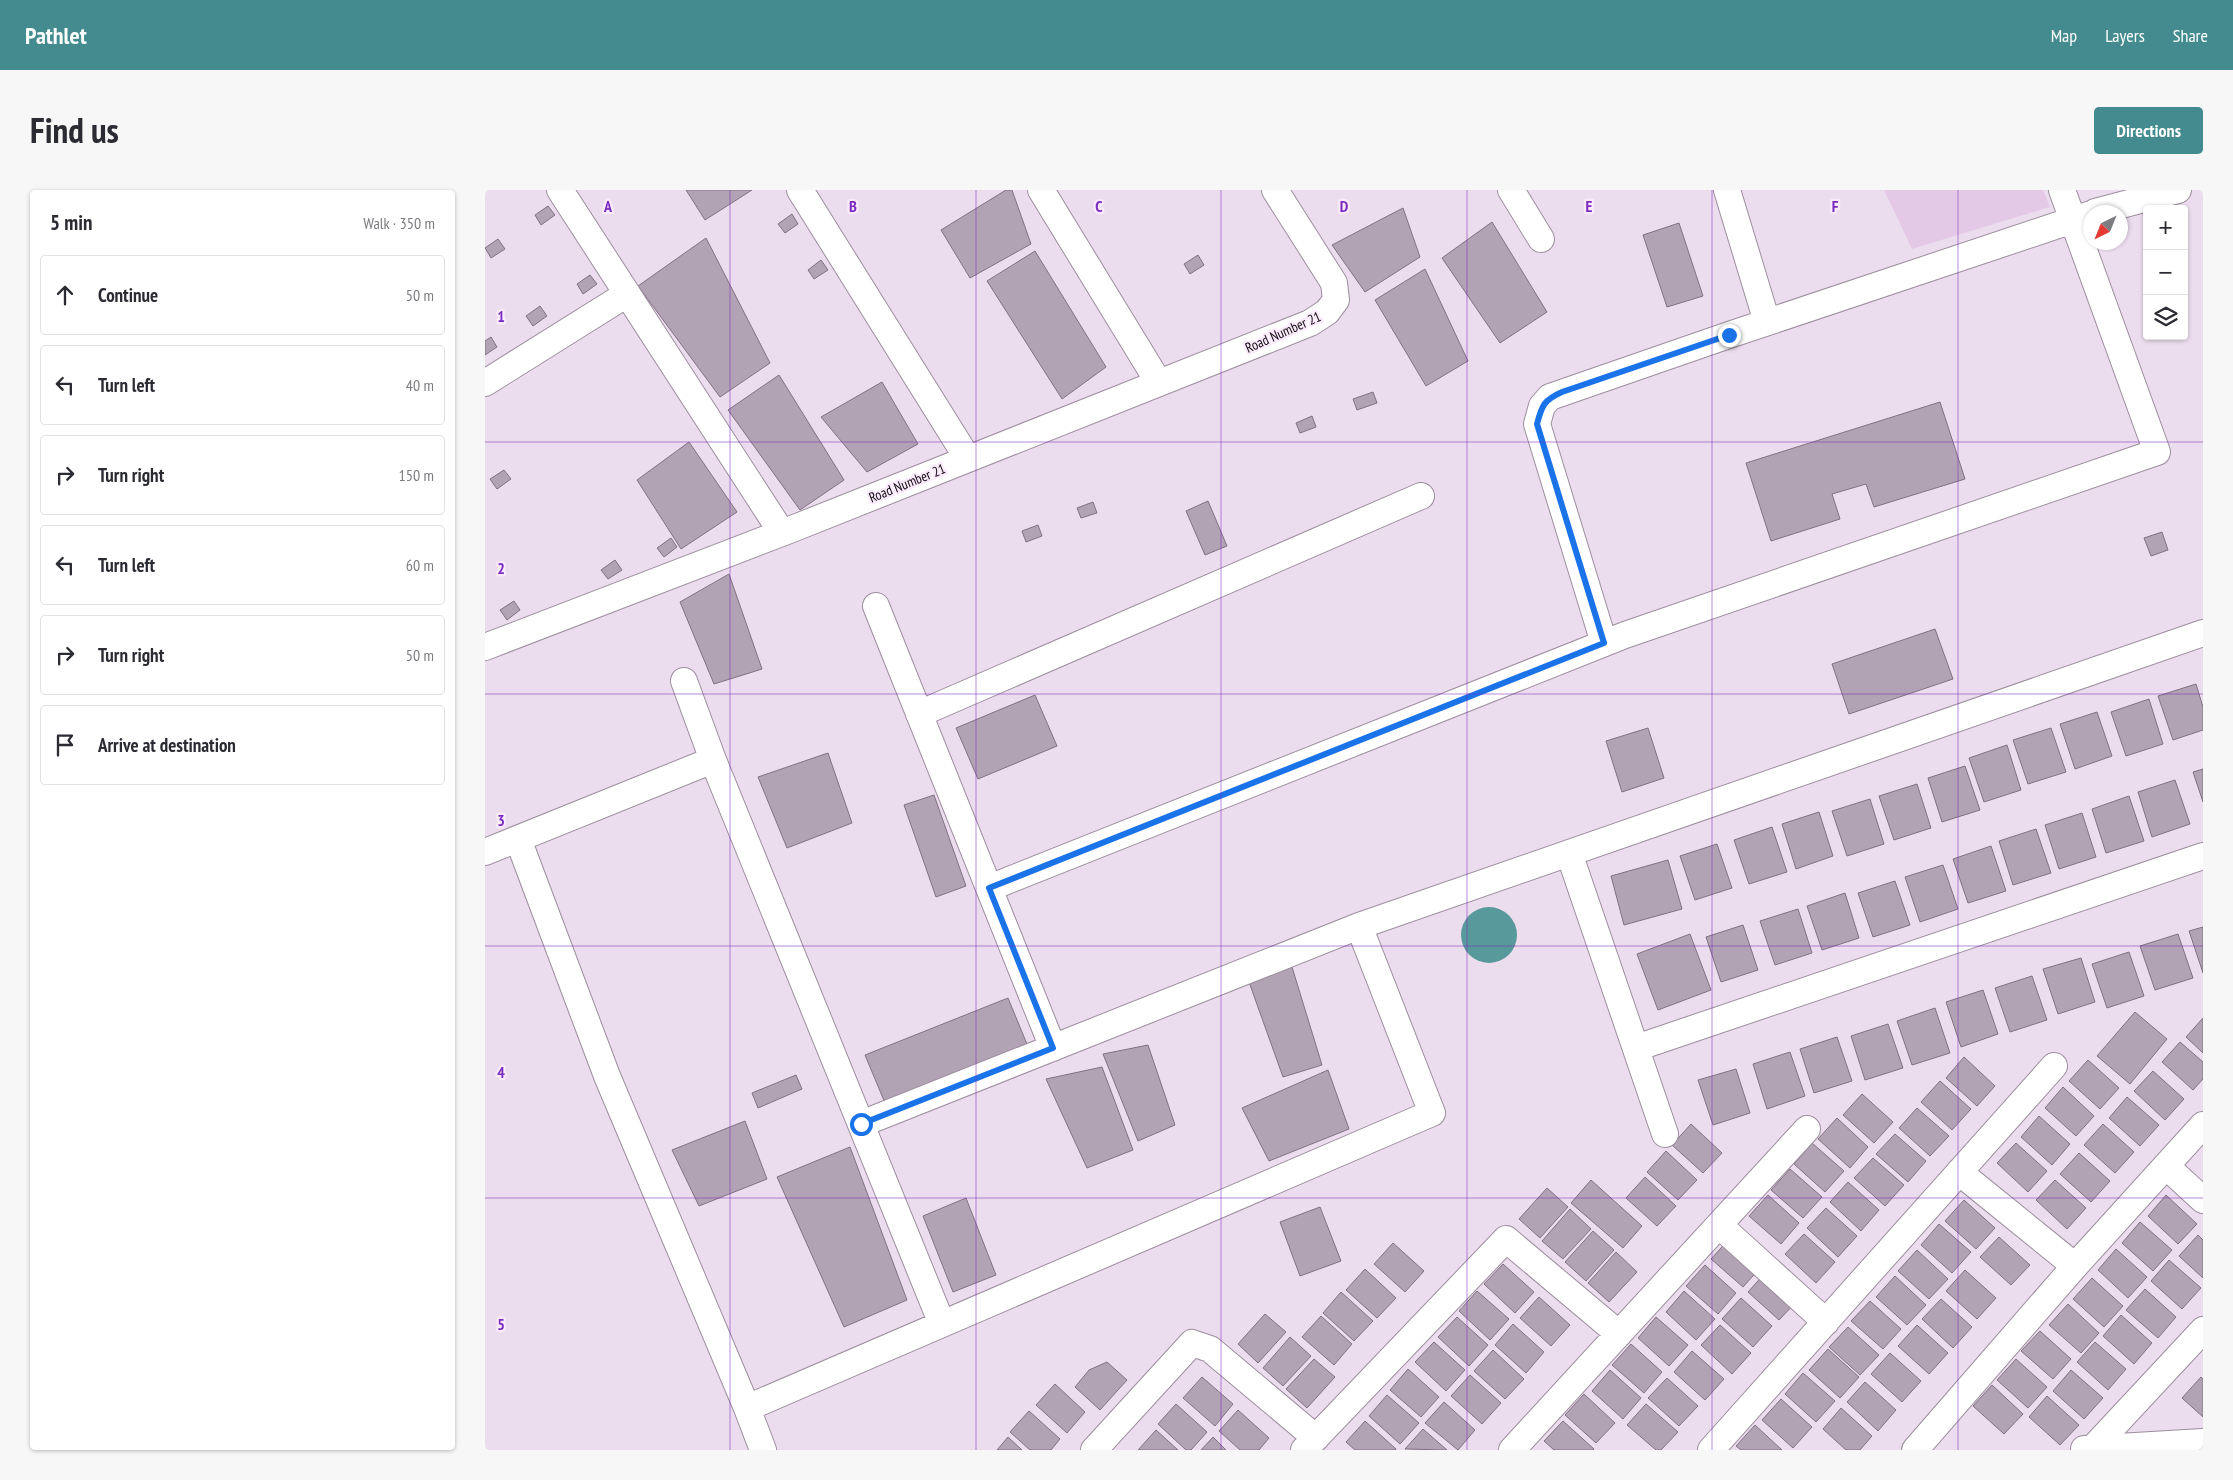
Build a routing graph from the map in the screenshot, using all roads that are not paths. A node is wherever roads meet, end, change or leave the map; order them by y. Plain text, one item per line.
1 (560, 190) edge
2 (800, 190) edge
3 (1041, 190) edge
4 (1275, 190) edge
5 (1511, 190) edge
6 (1727, 190) edge
7 (2062, 190) edge
8 (2179, 190) edge
9 (2123, 205) edge
10 (2083, 212) edge
11 (2083, 216) edge
12 (1541, 239) dead end
13 (2096, 250) edge
14 (627, 294) junction
15 (1767, 322) junction
16 (485, 383) edge
17 (1159, 383) junction
18 (969, 458) junction
19 (1421, 496) dead end
20 (783, 533) junction
21 (875, 606) dead end
22 (2203, 633) edge
23 (1604, 643) junction
24 (485, 647) edge
25 (684, 681) dead end
26 (919, 714) junction
27 (713, 760) junction
28 (518, 840) junction
29 (485, 852) edge
30 (1569, 853) junction
31 (2203, 856) edge
32 (989, 888) junction
33 (1359, 926) junction
34 (1053, 1048) junction
35 (1636, 1048) junction
36 (2055, 1066) dead end
37 (861, 1124) junction
38 (2203, 1125) edge
39 (1807, 1129) dead end
40 (1665, 1134) dead end
41 (2166, 1166) junction
42 (1959, 1172) junction
43 (2203, 1200) edge
44 (1719, 1224) junction
45 (2075, 1266) junction
46 (1826, 1322) junction
47 (943, 1324) junction
48 (2203, 1330) edge
49 (1619, 1334) junction
50 (747, 1408) junction
51 (2203, 1442) edge
52 (1310, 1444) edge
53 (2085, 1449) edge
54 (763, 1450) edge
55 (1094, 1450) edge
56 (1512, 1450) edge
57 (1711, 1450) edge
58 (1915, 1450) edge

1 - 14 street
2 - 18 street
3 - 17 street
4 - 17 street, Road Number 21
5 - 12 street
6 - 15 street
7 - 10 street
8 - 9 street
11 - 15 street
13 - 23 street
14 - 16 street
14 - 20 street
15 - 23 street
17 - 18 street, Road Number 21
18 - 20 street, Road Number 21
19 - 26 street
20 - 24 street, Road Number 21
21 - 26 street
22 - 30 street
23 - 32 street
25 - 27 street
26 - 32 street
27 - 28 street
27 - 37 street
28 - 29 street
28 - 50 street
30 - 33 street
30 - 35 street
31 - 35 street
32 - 34 street
33 - 34 street
33 - 47 street
34 - 37 street
35 - 40 street
36 - 42 street
37 - 47 street
38 - 41 street
39 - 44 street
41 - 43 street
41 - 45 street
42 - 45 street
42 - 46 street
44 - 46 street
44 - 49 street
45 - 58 street
46 - 57 street
47 - 50 street
48 - 53 street
49 - 52 street
49 - 56 street
50 - 54 street
51 - 53 street
52 - 55 street

